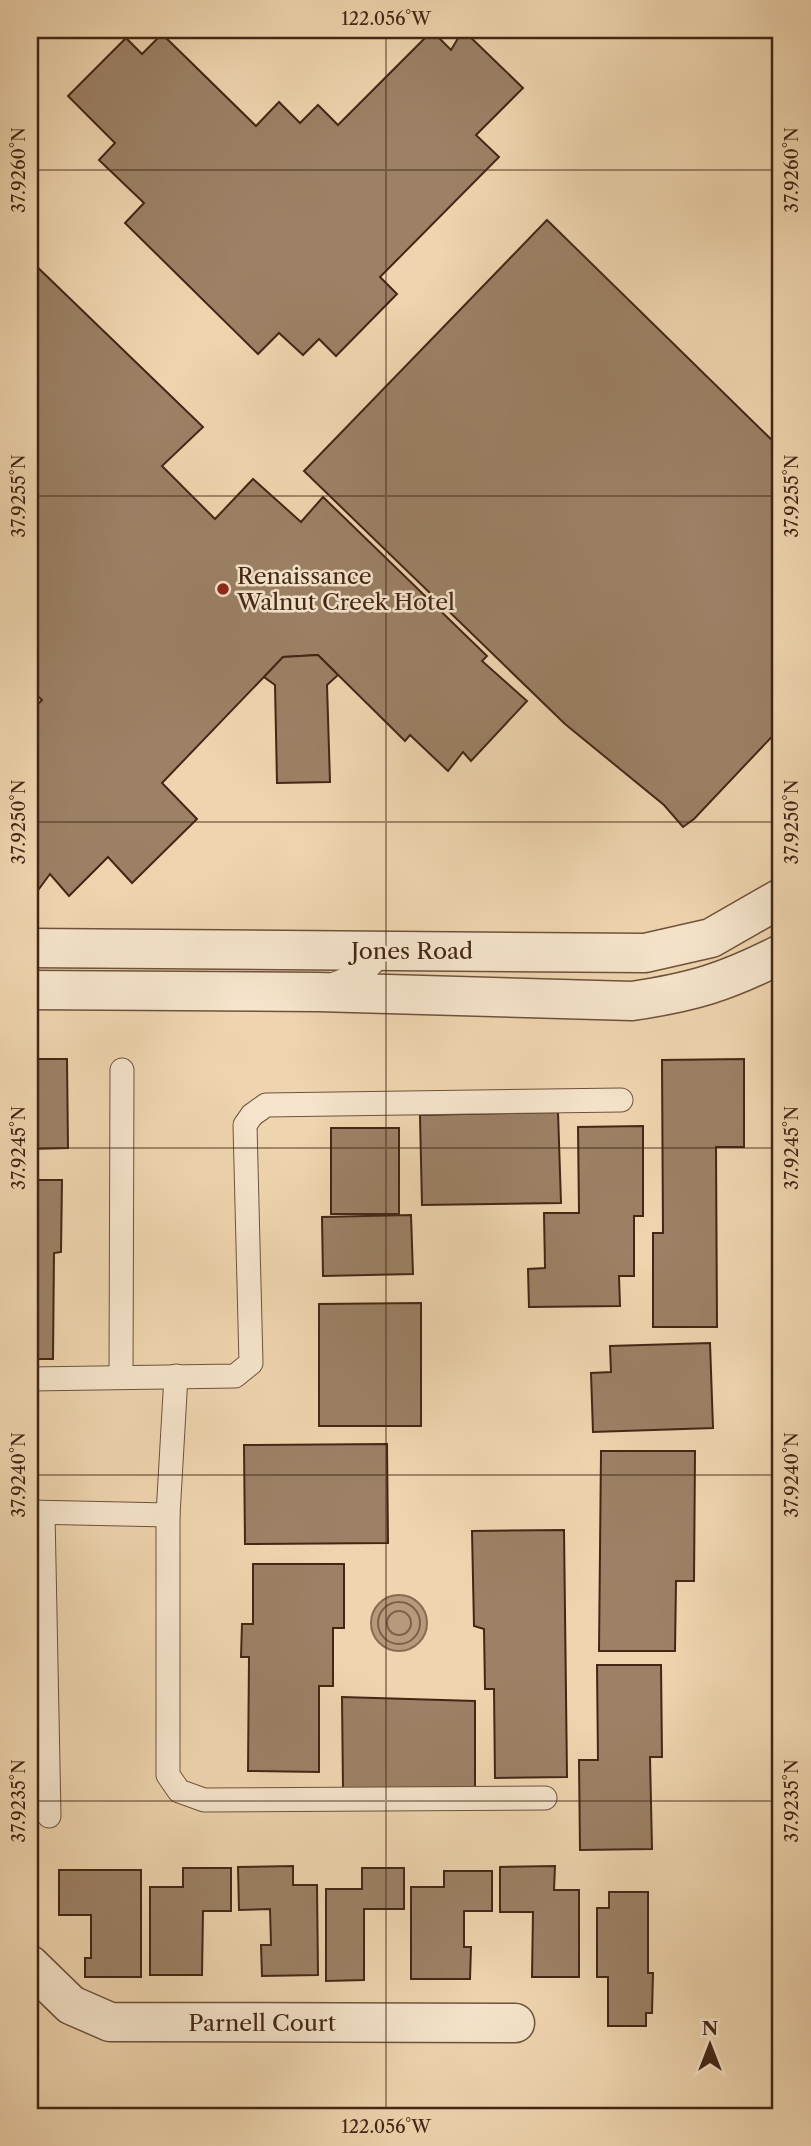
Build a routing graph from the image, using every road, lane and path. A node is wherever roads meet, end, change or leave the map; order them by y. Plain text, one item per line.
1 (781, 898) edge
2 (30, 948) edge
3 (383, 951) junction
4 (781, 954) edge
5 (30, 990) edge
6 (318, 992) junction
7 (122, 1070) dead end
8 (621, 1100) dead end
9 (176, 1376) junction
10 (121, 1377) junction
11 (30, 1379) edge
12 (36, 1513) edge
13 (168, 1515) junction
14 (545, 1798) dead end
15 (49, 1816) dead end
16 (30, 1965) edge
17 (515, 2023) dead end

1 - 3 street, Jones Road
2 - 3 street, Jones Road
3 - 6 lane
4 - 6 street, Jones Road
5 - 6 street, Jones Road
7 - 10 lane
8 - 9 lane
9 - 10 lane
9 - 13 lane
10 - 11 lane
12 - 13 lane
12 - 15 lane
13 - 14 lane
16 - 17 street, Parnell Court

